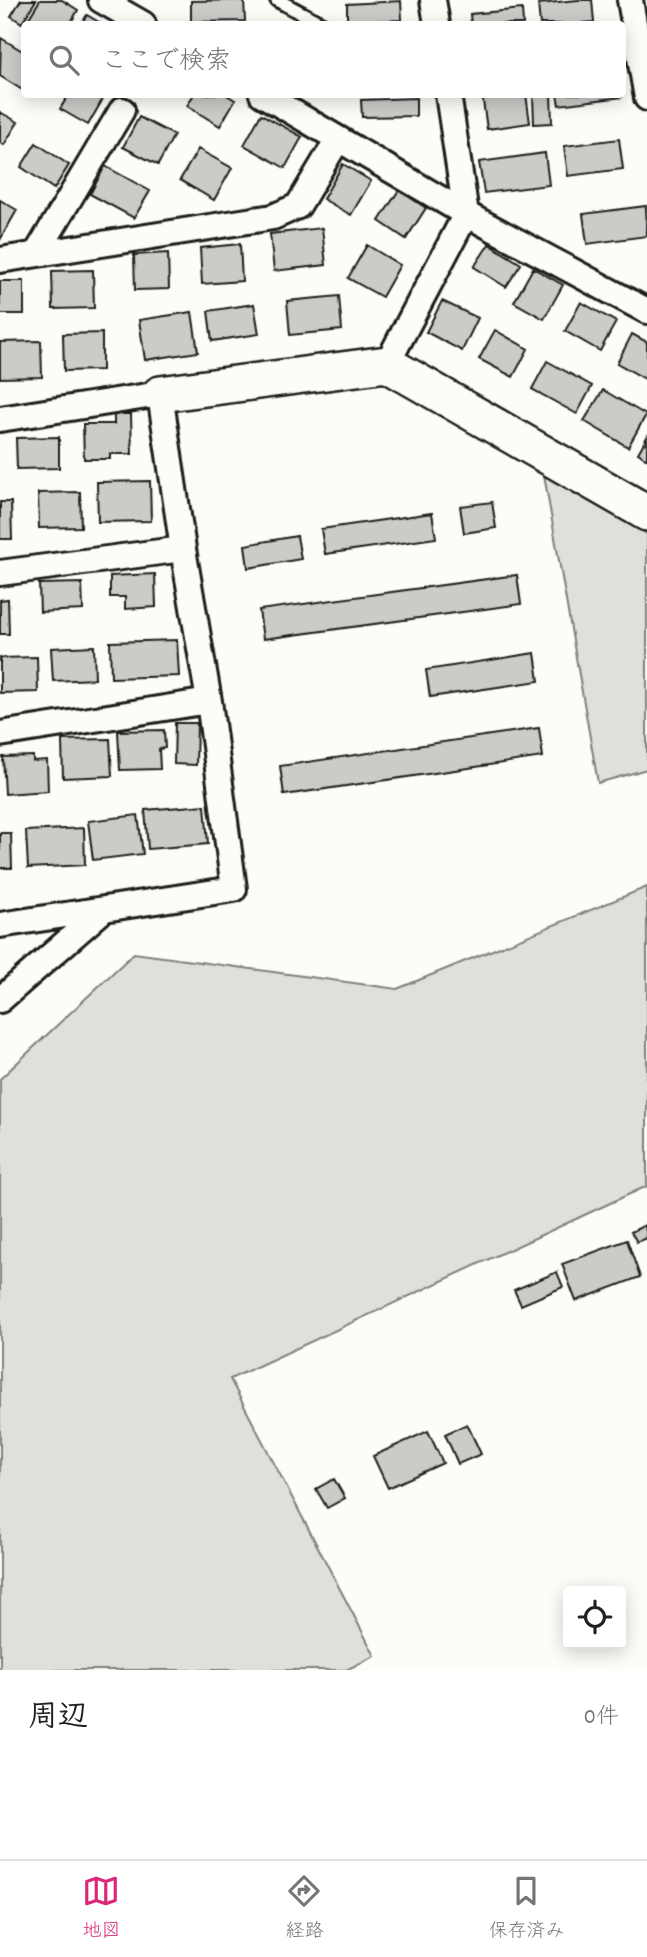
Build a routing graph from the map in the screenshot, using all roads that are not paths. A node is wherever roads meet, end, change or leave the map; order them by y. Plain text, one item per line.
1 (101, 0) edge
2 (277, 0) edge
3 (433, 0) edge
4 (630, 0) edge
5 (138, 21) edge
6 (316, 21) edge
7 (436, 21) edge
8 (269, 98) edge
9 (449, 98) edge
10 (647, 98) edge
11 (122, 110) dead end
12 (338, 139) junction
13 (466, 214) junction
14 (37, 253) junction
15 (0, 260) edge
16 (647, 311) edge
17 (387, 364) junction
18 (160, 394) junction
19 (0, 419) edge
20 (647, 513) edge
21 (183, 549) junction
22 (0, 573) edge
23 (209, 701) junction
24 (0, 734) edge
25 (103, 910) junction
26 (0, 925) edge
27 (0, 1000) edge

1 - 5 street
2 - 6 lane
3 - 7 street
4 - 10 street
8 - 12 street
9 - 13 street
11 - 14 street
12 - 13 street
12 - 14 street
13 - 16 street
13 - 17 street
14 - 15 street
17 - 18 street
17 - 20 street
18 - 19 street
18 - 21 street
21 - 22 street
21 - 23 street
23 - 24 street
23 - 25 street
25 - 26 street
25 - 27 street

